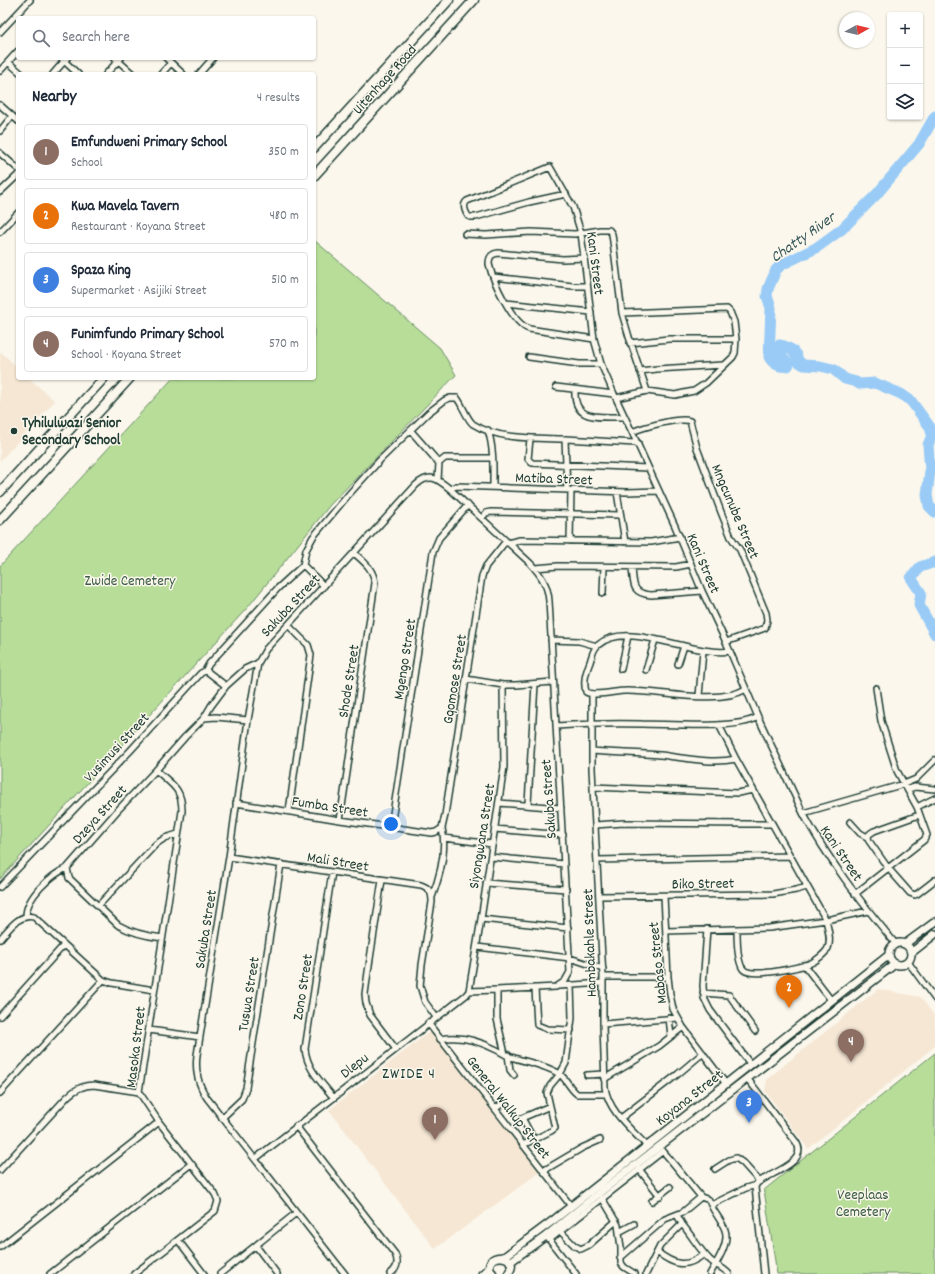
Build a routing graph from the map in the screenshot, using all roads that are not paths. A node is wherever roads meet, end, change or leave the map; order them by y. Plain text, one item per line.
1 (30, 0) edge
2 (449, 0) edge
3 (474, 0) edge
4 (18, 16) edge
5 (16, 19) edge
6 (0, 32) edge
7 (16, 53) edge
8 (63, 60) edge
9 (65, 60) edge
10 (117, 60) edge
11 (119, 60) edge
12 (168, 60) edge
13 (211, 60) edge
14 (8, 62) junction
15 (171, 63) junction
16 (0, 71) edge
17 (20, 72) edge
18 (54, 72) edge
19 (76, 72) edge
20 (108, 72) edge
21 (131, 72) edge
22 (163, 72) edge
23 (181, 72) edge
24 (201, 72) edge
25 (0, 105) edge
26 (12, 116) junction
27 (16, 119) edge
28 (0, 130) edge
29 (316, 146) edge
30 (0, 153) edge
31 (16, 167) edge
32 (316, 174) edge
33 (16, 177) edge
34 (0, 192) edge
35 (566, 194) junction
36 (16, 215) edge
37 (0, 232) edge
38 (581, 233) junction
39 (465, 234) dead end
40 (585, 258) junction
41 (494, 278) junction
42 (587, 286) junction
43 (506, 303) junction
44 (591, 312) junction
45 (622, 313) junction
46 (594, 339) junction
47 (736, 339) junction
48 (630, 343) junction
49 (529, 358) dead end
50 (601, 364) junction
51 (723, 365) junction
52 (640, 371) junction
53 (102, 380) edge
54 (128, 380) edge
55 (556, 387) dead end
56 (575, 390) junction
57 (647, 391) junction
58 (615, 396) junction
59 (624, 417) junction
60 (488, 430) junction
61 (411, 431) junction
62 (632, 432) junction
63 (530, 439) junction
64 (565, 439) junction
65 (638, 443) junction
66 (492, 458) junction
67 (439, 463) junction
68 (566, 465) junction
69 (648, 468) junction
70 (438, 479) junction
71 (493, 487) junction
72 (450, 489) junction
73 (569, 490) junction
74 (658, 491) junction
75 (0, 492) edge
76 (618, 492) junction
77 (468, 506) junction
78 (572, 515) junction
79 (620, 515) junction
80 (482, 518) junction
81 (0, 520) edge
82 (680, 537) junction
83 (570, 541) junction
84 (507, 542) junction
85 (625, 542) junction
86 (354, 553) junction
87 (691, 564) junction
88 (303, 565) junction
89 (604, 567) junction
90 (535, 568) junction
91 (632, 568) junction
92 (324, 586) junction
93 (702, 591) junction
94 (602, 594) dead end
95 (288, 625) junction
96 (628, 636) junction
97 (551, 640) junction
98 (655, 640) junction
99 (726, 642) junction
100 (597, 646) junction
101 (684, 646) junction
102 (703, 650) junction
103 (730, 651) junction
104 (258, 663) junction
105 (678, 664) dead end
106 (621, 669) dead end
107 (646, 670) dead end
108 (205, 671) junction
109 (466, 679) junction
110 (553, 682) junction
111 (535, 684) junction
112 (502, 685) junction
113 (226, 686) junction
114 (746, 688) junction
115 (876, 688) dead end
116 (591, 694) junction
117 (699, 696) junction
118 (758, 717) junction
119 (204, 718) junction
120 (248, 720) junction
121 (592, 724) junction
122 (719, 725) junction
123 (556, 726) junction
124 (592, 751) junction
125 (736, 759) junction
126 (935, 760) edge
127 (156, 770) junction
128 (593, 787) junction
129 (906, 787) junction
130 (935, 789) edge
131 (753, 790) junction
132 (935, 798) edge
133 (236, 803) junction
134 (499, 803) junction
135 (528, 804) junction
136 (561, 808) junction
137 (917, 808) junction
138 (289, 811) junction
139 (803, 813) junction
140 (919, 815) junction
141 (340, 820) junction
142 (850, 822) dead end
143 (772, 824) junction
144 (595, 825) junction
145 (391, 827) junction
146 (442, 828) junction
147 (495, 829) junction
148 (178, 834) junction
149 (563, 835) junction
150 (868, 837) junction
151 (444, 838) junction
152 (492, 844) junction
153 (229, 856) junction
154 (789, 856) junction
155 (491, 857) junction
156 (597, 860) junction
157 (281, 864) junction
158 (564, 864) junction
159 (67, 868) junction
160 (888, 868) junction
161 (332, 872) junction
162 (382, 880) junction
163 (935, 880) edge
164 (486, 883) junction
165 (807, 886) junction
166 (0, 887) edge
167 (566, 889) junction
168 (855, 894) junction
169 (599, 896) junction
170 (664, 896) junction
171 (432, 899) junction
172 (99, 905) junction
173 (868, 910) junction
174 (25, 917) junction
175 (481, 919) junction
176 (826, 920) junction
177 (935, 922) edge
178 (568, 928) junction
179 (707, 929) junction
180 (737, 929) junction
181 (666, 931) junction
182 (935, 934) edge
183 (162, 938) junction
184 (0, 939) edge
185 (895, 943) junction
186 (906, 944) junction
187 (64, 945) junction
188 (477, 947) junction
189 (911, 953) junction
190 (889, 956) junction
191 (570, 958) junction
192 (908, 962) junction
193 (895, 964) junction
194 (804, 965) junction
195 (603, 969) junction
196 (603, 977) junction
197 (668, 977) junction
198 (104, 980) junction
199 (603, 983) junction
200 (570, 985) junction
201 (556, 987) junction
202 (535, 988) junction
203 (154, 990) junction
204 (469, 990) junction
205 (497, 990) junction
206 (703, 992) junction
207 (935, 999) edge
208 (831, 1000) junction
209 (0, 1016) edge
210 (436, 1017) junction
211 (670, 1018) junction
212 (678, 1018) junction
213 (428, 1023) junction
214 (603, 1024) junction
215 (684, 1027) junction
216 (149, 1030) junction
217 (570, 1030) junction
218 (755, 1031) dead end
219 (671, 1036) junction
220 (200, 1037) junction
221 (440, 1038) junction
222 (395, 1048) junction
223 (703, 1053) junction
224 (506, 1055) junction
225 (751, 1065) junction
226 (560, 1074) junction
227 (514, 1075) dead end
228 (587, 1075) dead end
229 (604, 1076) junction
230 (747, 1078) junction
231 (726, 1084) junction
232 (139, 1092) junction
233 (0, 1093) edge
234 (606, 1094) junction
235 (333, 1097) junction
236 (503, 1103) dead end
237 (550, 1106) junction
238 (495, 1109) junction
239 (519, 1112) dead end
240 (222, 1118) junction
241 (522, 1118) junction
242 (621, 1118) junction
243 (159, 1122) junction
244 (296, 1126) junction
245 (534, 1140) junction
246 (600, 1140) dead end
247 (523, 1145) junction
248 (647, 1146) junction
249 (254, 1159) junction
250 (191, 1164) junction
251 (715, 1169) dead end
252 (0, 1170) edge
253 (543, 1170) junction
254 (639, 1170) junction
255 (757, 1183) junction
256 (670, 1187) dead end
257 (660, 1196) junction
258 (701, 1197) junction
259 (602, 1198) junction
260 (652, 1201) dead end
261 (571, 1206) junction
262 (711, 1206) junction
263 (296, 1213) junction
264 (677, 1215) junction
265 (616, 1221) junction
266 (634, 1224) dead end
267 (682, 1224) junction
268 (560, 1231) junction
269 (619, 1232) junction
270 (548, 1238) junction
271 (178, 1240) junction
272 (256, 1246) junction
273 (0, 1247) edge
274 (657, 1252) junction
275 (704, 1254) junction
276 (504, 1257) junction
277 (620, 1258) junction
278 (510, 1262) junction
279 (715, 1264) junction
280 (492, 1271) edge
281 (50, 1274) edge
282 (134, 1274) edge
283 (204, 1274) edge
284 (220, 1274) edge
285 (277, 1274) edge
286 (345, 1274) edge
287 (390, 1274) edge
288 (482, 1274) edge
289 (508, 1274) edge
290 (576, 1274) edge
291 (635, 1274) edge
292 (646, 1274) edge
293 (710, 1274) edge
294 (729, 1274) edge
295 (764, 1274) edge

1 - 4 street
2 - 29 main road, Uitenhage Road
3 - 32 main road, Uitenhage Road
5 - 6 street
7 - 14 street
8 - 18 street
9 - 19 street
10 - 20 street
11 - 21 street
12 - 15 street
13 - 24 street
14 - 16 street
14 - 17 street
15 - 22 street
15 - 23 street
25 - 26 street
26 - 27 street
26 - 28 street
30 - 31 street
33 - 34 street
35 - 35 street, Kani Street
35 - 38 street, Kani Street
36 - 37 street
38 - 39 street
38 - 40 street, Kani Street
38 - 45 street
40 - 41 street
40 - 42 street, Kani Street
41 - 42 street
41 - 43 street
42 - 44 street, Kani Street
43 - 44 street
43 - 46 street
44 - 46 street, Kani Street
45 - 47 street
45 - 48 street
46 - 50 street, Kani Street
47 - 48 street
47 - 51 street
48 - 52 street
49 - 50 street
50 - 58 street, Kani Street
51 - 52 street
51 - 57 street
52 - 57 street
53 - 75 main road
54 - 81 main road
55 - 56 street
56 - 58 street
56 - 59 street
57 - 58 street
58 - 59 street, Kani Street
59 - 62 street, Kani Street
60 - 61 street
60 - 63 street
60 - 66 street
61 - 67 street
61 - 88 street
62 - 65 street, Kani Street
62 - 99 street, Mngcunube Street
63 - 64 street
63 - 68 street
64 - 65 street
64 - 68 street
65 - 69 street, Kani Street
66 - 67 street
66 - 71 street
67 - 70 street
68 - 69 street
68 - 73 street
69 - 74 street, Kani Street
70 - 72 street, Sakuba Street
70 - 86 street, Sakuba Street
71 - 72 street, Matiba Street
71 - 73 street, Matiba Street
72 - 77 street, Sakuba Street
73 - 76 street, Matiba Street
73 - 78 street
74 - 76 street, Matiba Street
74 - 82 street, Kani Street
76 - 79 street
77 - 80 street, Sakuba Street
77 - 145 street, Mgengo Street
78 - 79 street
78 - 80 street
78 - 83 street
79 - 85 street
80 - 84 street, Sakuba Street
82 - 85 street
82 - 87 street, Kani Street
83 - 84 street
83 - 85 street
84 - 90 street, Sakuba Street
84 - 109 street, Gqomose Street
86 - 92 street, Sakuba Street
86 - 141 street, Shode Street
87 - 91 street
87 - 93 street, Kani Street
88 - 92 street
88 - 108 street, Vusimusi Street
89 - 90 street
89 - 91 street
89 - 94 street
90 - 97 street, Sakuba Street
91 - 93 street
92 - 95 street, Sakuba Street
93 - 99 street, Kani Street
95 - 104 street, Sakuba Street
95 - 138 street
96 - 98 street
96 - 100 street
96 - 106 street
97 - 100 street
97 - 110 street, Sakuba Street
98 - 101 street
98 - 107 street
99 - 103 street, Kani Street
100 - 116 street
101 - 102 street
101 - 105 street
102 - 103 street
102 - 117 street
103 - 114 street, Kani Street
104 - 113 street
104 - 120 street, Sakuba Street
108 - 113 street
108 - 166 street, Vusimusi Street
109 - 112 street
109 - 146 street, Gqomose Street
110 - 111 street
110 - 123 street, Sakuba Street
111 - 112 street
111 - 135 street
112 - 134 street, Siyongwana Street
113 - 119 street, Dzeya Street
114 - 117 street
114 - 118 street, Kani Street
115 - 129 street
116 - 117 street
116 - 121 street, Hambakahle Street
118 - 122 street
118 - 139 street, Kani Street
119 - 120 street
119 - 127 street, Dzeya Street
120 - 133 street, Sakuba Street
121 - 122 street
121 - 123 street
121 - 124 street, Hambakahle Street
122 - 125 street
123 - 136 street, Sakuba Street
124 - 125 street
124 - 128 street, Hambakahle Street
125 - 131 street
126 - 129 street
127 - 148 street, Masoka Street
127 - 159 street, Dzeya Street
128 - 131 street
128 - 144 street, Hambakahle Street
129 - 130 street
129 - 137 street
129 - 139 street
131 - 143 street
132 - 137 street
133 - 138 street, Fumba Street
133 - 153 street, Sakuba Street
134 - 135 street
134 - 147 street, Siyongwana Street
135 - 136 street
136 - 149 street, Sakuba Street
137 - 140 street
138 - 141 street, Fumba Street
139 - 168 street, Kani Street
140 - 150 street
140 - 160 street
141 - 145 street, Fumba Street
142 - 150 street
143 - 144 street
143 - 154 street
144 - 156 street, Hambakahle Street
145 - 146 street, Fumba Street
146 - 151 street
147 - 149 street
147 - 152 street, Siyongwana Street
148 - 172 street
148 - 183 street, Masoka Street
149 - 158 street, Sakuba Street
150 - 160 street
151 - 152 street
151 - 171 street
152 - 155 street, Siyongwana Street
153 - 157 street, Mali Street
153 - 220 street, Sakuba Street
154 - 156 street
154 - 165 street
155 - 158 street
155 - 164 street, Siyongwana Street
156 - 169 street, Hambakahle Street
157 - 161 street, Mali Street
157 - 240 street, Tuswa Street
158 - 167 street, Sakuba Street
159 - 172 street
159 - 174 street, Dzeya Street
160 - 163 street
160 - 168 street
161 - 162 street, Mali Street
161 - 235 street, Zono Street
162 - 171 street, Mali Street
162 - 222 street
164 - 167 street
164 - 175 street, Siyongwana Street
165 - 170 street, Biko Street
165 - 176 street
167 - 178 street, Sakuba Street
168 - 173 street, Kani Street
169 - 170 street, Biko Street
169 - 195 street, Hambakahle Street
170 - 181 street, Mabaso Street
171 - 210 street
172 - 183 street
173 - 176 street
173 - 185 street, Kani Street
174 - 184 street
174 - 187 street
175 - 178 street
175 - 188 street, Siyongwana Street
176 - 180 street
176 - 194 street
177 - 186 main road
178 - 191 street, Sakuba Street
179 - 180 street
179 - 181 street
179 - 206 street
180 - 194 street
181 - 197 street, Mabaso Street
182 - 189 main road
183 - 203 street, Masoka Street
185 - 186 main road
185 - 190 main road
186 - 189 main road
187 - 198 street
187 - 209 street
188 - 191 street
188 - 204 street, Siyongwana Street
189 - 192 main road
190 - 193 main road
190 - 208 main road, Koyana Street
191 - 195 street
191 - 201 street, Sakuba Street
192 - 193 main road
192 - 207 street
193 - 230 main road, Koyana Street
194 - 208 street
195 - 196 street, Hambakahle Street
196 - 197 street
196 - 199 street, Hambakahle Street
197 - 212 street, Mabaso Street
198 - 203 street
198 - 233 street
199 - 200 street
199 - 214 street, Hambakahle Street
200 - 201 street
200 - 217 street
201 - 202 street
202 - 205 street
202 - 217 street
203 - 216 street, Masoka Street
204 - 205 street
204 - 210 street, Dlepu
205 - 224 street
206 - 218 street
206 - 225 street
208 - 225 main road, Koyana Street
210 - 213 street, Dlepu
211 - 212 street
211 - 214 street
211 - 219 street
212 - 215 street, Mabaso Street
213 - 221 street, General Walkup Street
213 - 222 street, Dlepu
214 - 229 street, Hambakahle Street
215 - 219 street
215 - 223 street, Mabaso Street
216 - 220 street
216 - 232 street, Masoka Street
217 - 226 street
219 - 229 street
220 - 240 street, Sakuba Street
221 - 224 street
221 - 238 street, General Walkup Street
222 - 235 street, Dlepu
223 - 231 street, Mabaso Street
223 - 242 street
224 - 226 street
224 - 227 street
225 - 231 main road, Koyana Street
226 - 234 street
226 - 237 street
228 - 229 street
229 - 234 street, Hambakahle Street
230 - 255 street
230 - 270 main road, Koyana Street
231 - 248 main road, Koyana Street
232 - 243 street, Masoka Street
232 - 252 street
234 - 242 street, Hambakahle Street
235 - 244 street, Dlepu
236 - 238 street
237 - 241 street
237 - 245 street
238 - 247 street, General Walkup Street
239 - 241 street
240 - 249 street, Sakuba Street
241 - 245 street
242 - 248 street, Hambakahle Street
243 - 250 street, Masoka Street
243 - 273 street
244 - 249 street, Dlepu
244 - 287 street
245 - 247 street
246 - 253 street
247 - 253 street, General Walkup Street
248 - 261 main road, Koyana Street
249 - 263 street, Sakuba Street
250 - 271 street, Masoka Street
250 - 281 street
251 - 255 street
253 - 261 street, General Walkup Street
254 - 257 street
254 - 258 street
254 - 259 street
255 - 262 street
255 - 295 street
256 - 257 street
257 - 260 street
258 - 262 street
258 - 264 street
259 - 265 street
259 - 268 street
261 - 276 main road, Koyana Street
262 - 279 street
263 - 272 street
263 - 286 street, Sakuba Street
264 - 267 street
264 - 277 street
265 - 268 street
265 - 269 street
266 - 269 street
267 - 274 street
267 - 275 street
268 - 270 street
269 - 277 street
270 - 278 main road, Koyana Street
270 - 290 street
271 - 282 street, Masoka Street
271 - 283 street
272 - 284 street
272 - 285 street
274 - 275 street
274 - 292 street
275 - 279 street
276 - 278 main road
276 - 280 main road, Koyana Street
277 - 291 street
278 - 289 main road
279 - 293 street
279 - 294 street
280 - 288 main road, Koyana Street

